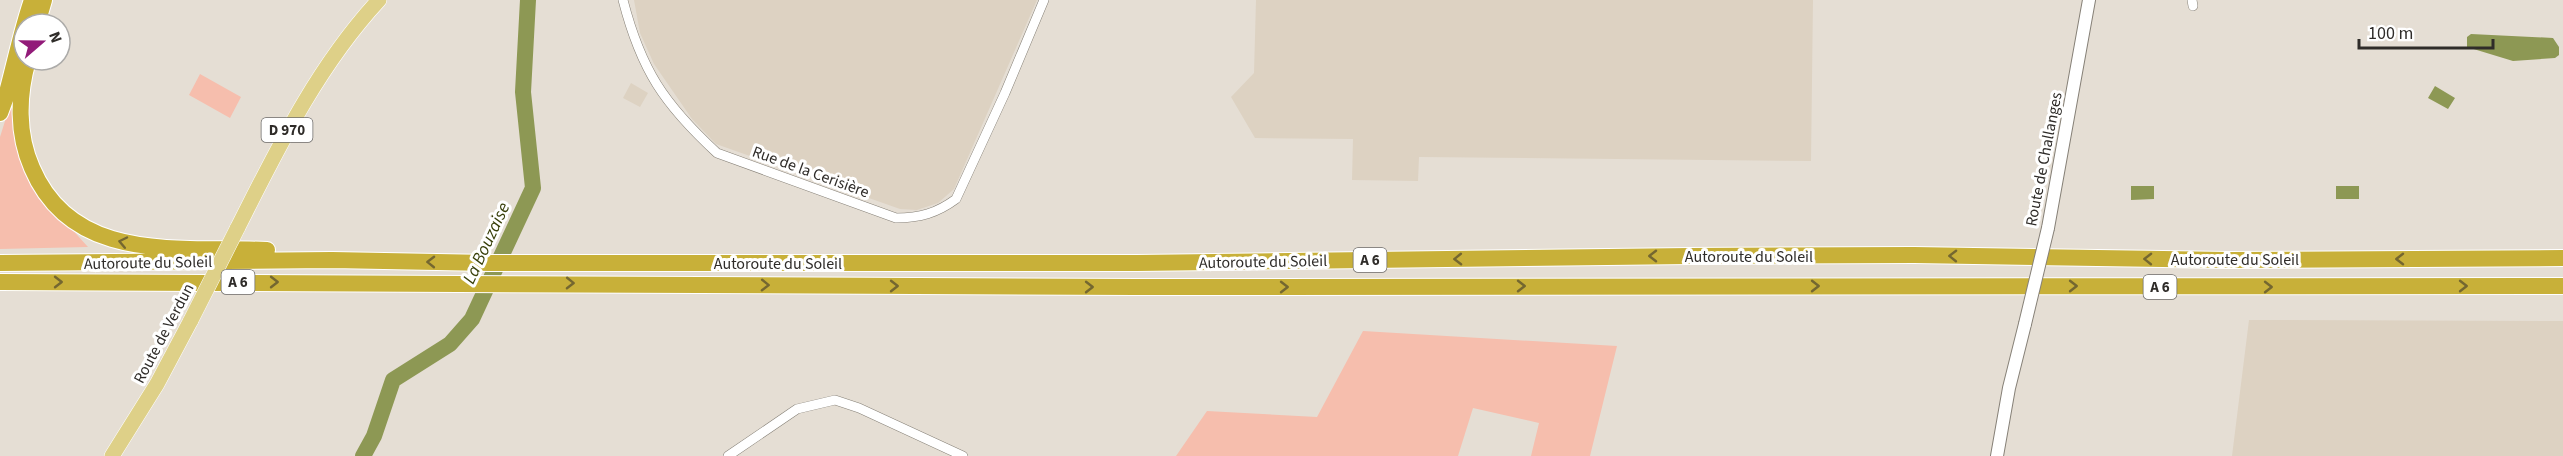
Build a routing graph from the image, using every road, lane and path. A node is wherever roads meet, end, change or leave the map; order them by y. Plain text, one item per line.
1 (379, 0) edge
2 (623, 0) edge
3 (1044, 0) edge
4 (2089, 0) edge
5 (12, 58) edge
6 (13, 72) edge
7 (26, 72) edge
8 (0, 76) edge
9 (0, 113) edge
10 (2563, 258) edge
11 (332, 260) junction
12 (0, 263) edge
13 (0, 282) edge
14 (2563, 286) edge
15 (112, 456) edge
16 (728, 456) edge
17 (963, 456) edge
18 (1997, 456) edge

1 - 15 main road, Route de Verdun / D 970, bridge
2 - 3 street, Rue de la Cerisière
4 - 18 street, Route de Challanges, bridge
5 - 8 highway
6 - 9 highway
11 -> 7 highway
10 -> 11 highway, Autoroute du Soleil / A 6
11 - 12 highway, Autoroute du Soleil / A 6
13 -> 14 highway, Autoroute du Soleil / A 6
16 - 17 street

